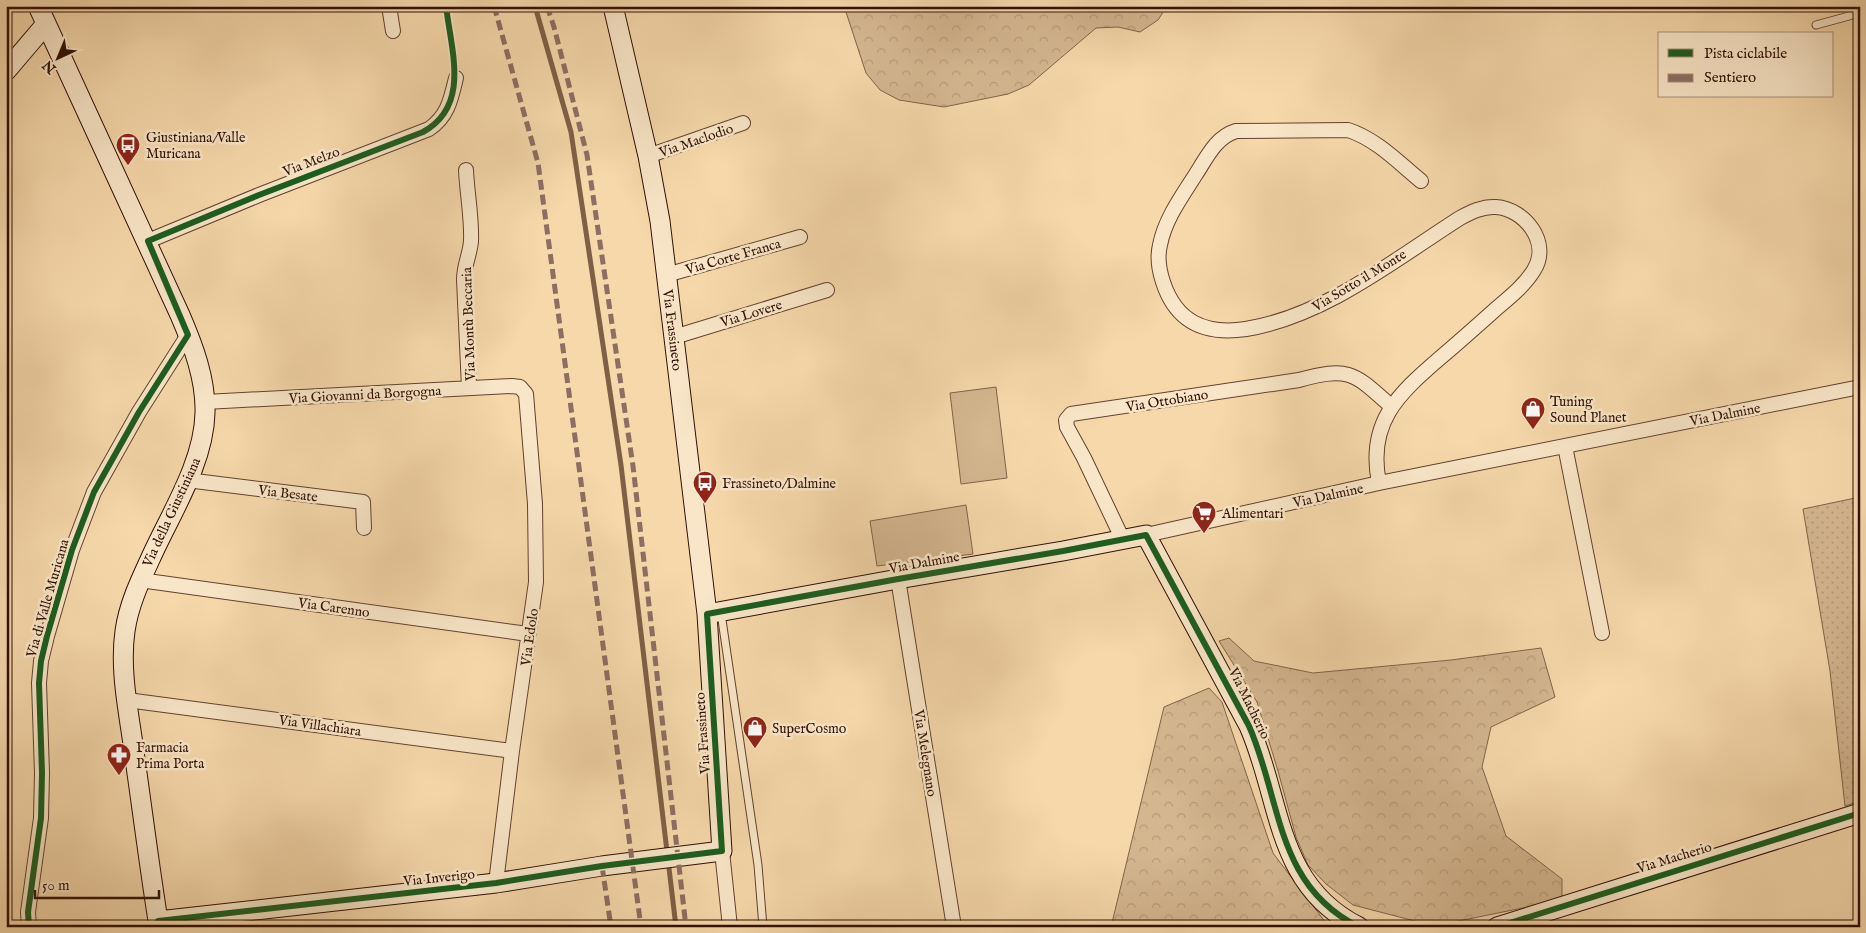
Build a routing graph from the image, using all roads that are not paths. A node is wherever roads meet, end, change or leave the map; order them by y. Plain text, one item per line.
1 (38, 6) edge
2 (389, 6) edge
3 (613, 6) edge
4 (1860, 13) edge
5 (46, 24) junction
6 (1816, 25) dead end
7 (393, 31) dead end
8 (6, 71) edge
9 (456, 78) dead end
10 (743, 123) dead end
11 (648, 156) junction
12 (466, 170) dead end
13 (1421, 181) dead end
14 (800, 237) dead end
15 (148, 241) junction
16 (666, 275) junction
17 (827, 290) dead end
18 (188, 335) junction
19 (674, 337) junction
20 (1860, 387) edge
21 (469, 388) junction
22 (523, 390) joint
23 (205, 402) junction
24 (1392, 407) junction
25 (1565, 446) junction
26 (187, 480) junction
27 (1379, 483) junction
28 (364, 528) dead end
29 (1146, 535) junction
30 (1123, 540) junction
31 (898, 579) junction
32 (140, 580) junction
33 (714, 613) junction
34 (1602, 633) dead end
35 (528, 634) junction
36 (127, 700) junction
37 (512, 751) junction
38 (1860, 813) edge
39 (714, 852) junction
40 (496, 883) junction
41 (159, 924) edge
42 (29, 927) edge
43 (730, 927) edge
44 (763, 927) edge
45 (954, 927) edge
46 (1359, 927) edge
47 (1497, 927) edge

1 - 5 street, Via della Giustiniana
2 - 7 street
3 - 11 street, Via Frassineto
4 - 6 lane
5 - 8 street
5 - 15 street, Via della Giustiniana
9 - 15 street, Via Melzo
10 - 11 street, Via Maclodio
11 - 16 street, Via Frassineto
12 - 21 street, Via Montù Beccaria
13 - 24 street, Via Sotto il Monte
14 - 16 street, Via Corte Franca
15 - 18 street, Via della Giustiniana
16 - 19 street, Via Frassineto
17 - 19 street, Via Lovere
18 - 23 street, Via della Giustiniana
18 - 42 street, Via di Valle Muricana
19 - 33 street, Via Frassineto
20 - 25 street, Via Dalmine
21 - 22 street, Via Giovanni da Borgogna
21 - 23 street, Via Giovanni da Borgogna
22 - 35 street, Via Edolo
23 - 26 street, Via della Giustiniana
24 - 27 street, Via Sotto il Monte
24 - 30 street, Via Ottobiano
25 - 27 street, Via Dalmine
25 - 34 street
26 - 28 street, Via Besate
26 - 32 street, Via della Giustiniana
27 - 29 street, Via Dalmine
29 - 30 street, Via Dalmine
29 - 46 street, Via Macherio
30 - 31 street, Via Dalmine
31 - 33 street, Via Dalmine
31 - 45 street, Via Melegnano
32 - 35 street, Via Carenno
32 - 36 street, Via della Giustiniana
33 - 39 street, Via Frassineto
33 - 44 lane, Via Frassineto
35 - 37 street, Via Edolo
36 - 37 street, Via Villachiara
36 - 41 street, Via della Giustiniana
37 - 40 street, Via Edolo
38 - 47 street, Via Macherio
39 - 40 street, Via Inverigo
39 - 43 street, Via Frassineto
40 - 41 street, Via Inverigo

